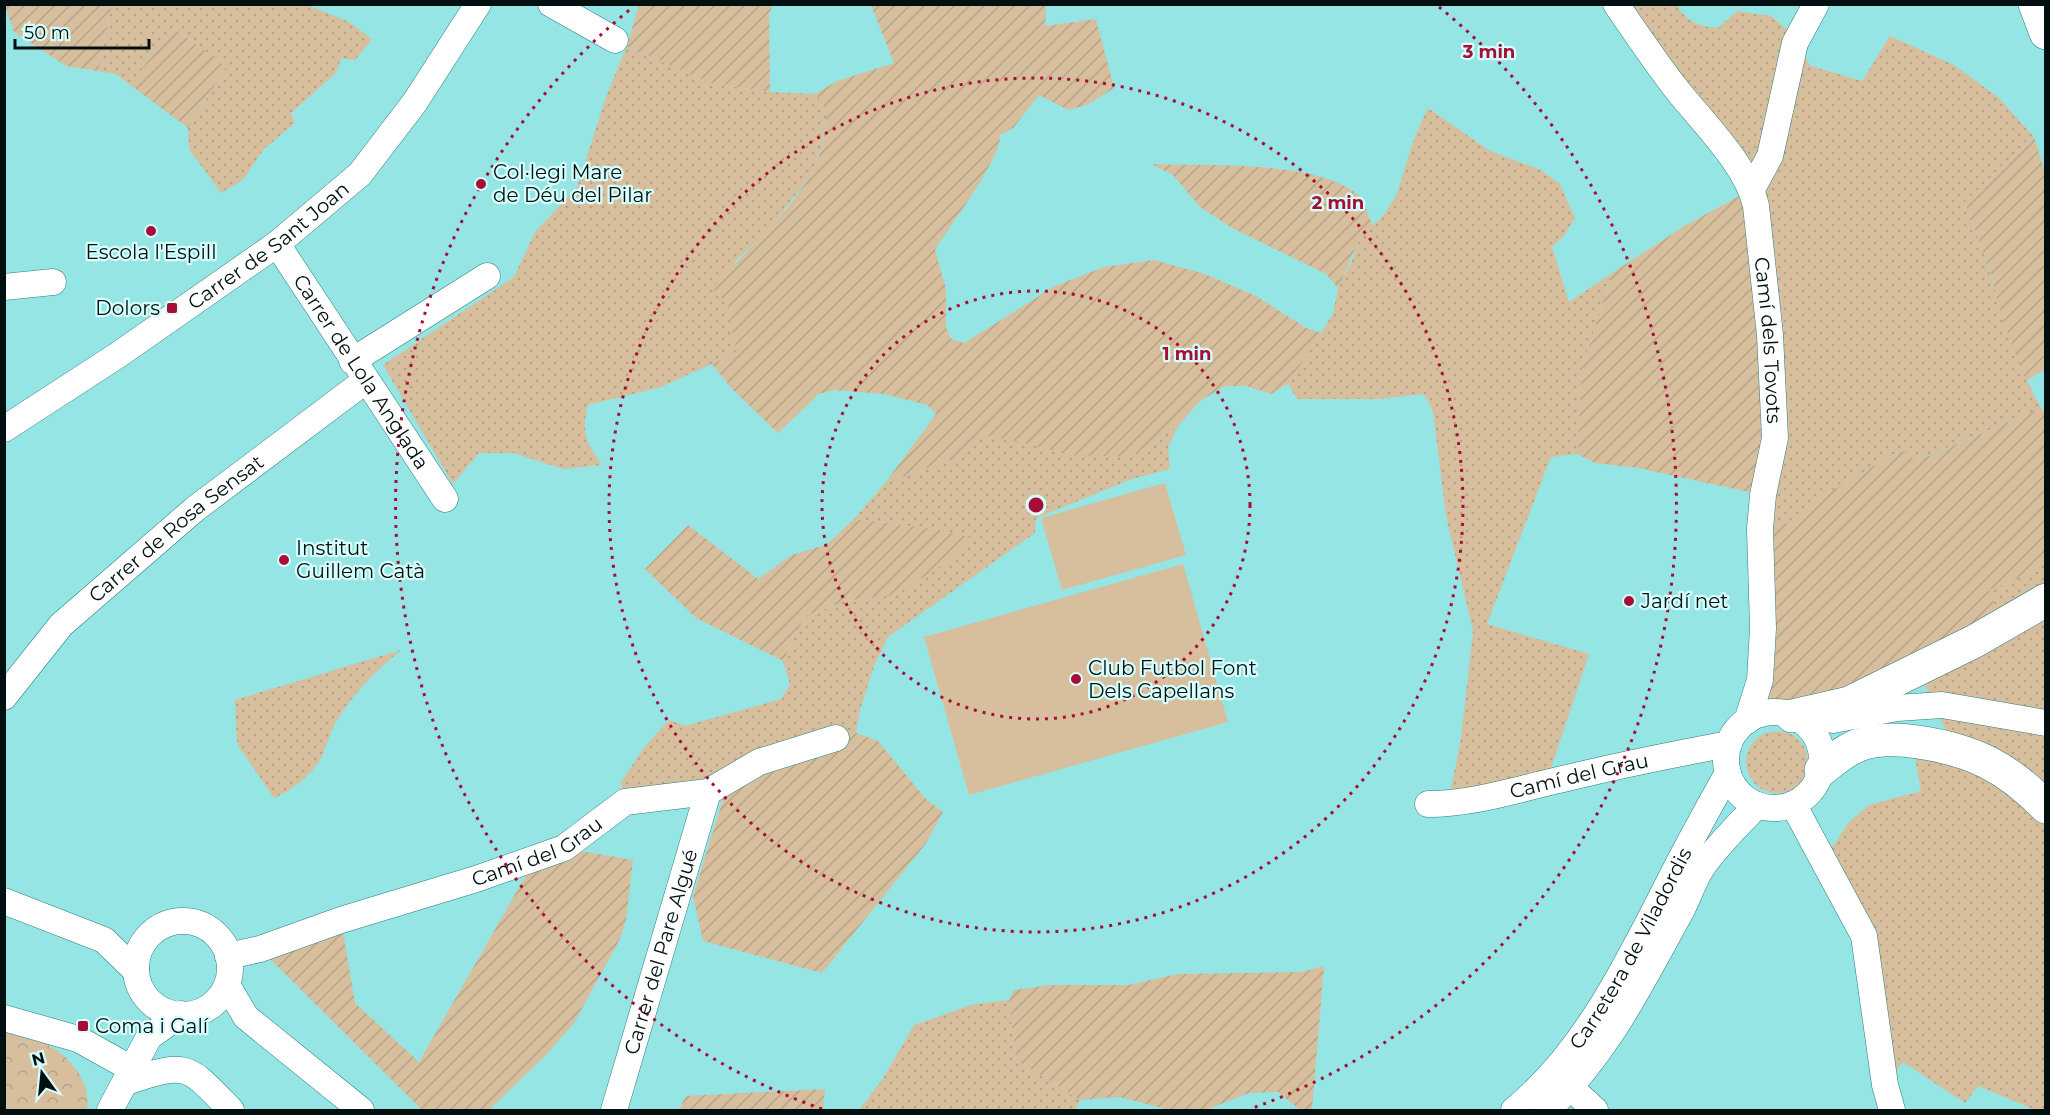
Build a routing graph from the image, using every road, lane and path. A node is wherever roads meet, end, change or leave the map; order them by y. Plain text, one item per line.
1 (478, 4) edge
2 (551, 4) edge
3 (1616, 4) edge
4 (1816, 4) edge
5 (2035, 4) edge
6 (2046, 33) edge
7 (615, 40) dead end
8 (1752, 189) junction
9 (277, 244) junction
10 (487, 276) dead end
11 (53, 282) dead end
12 (4, 287) edge
13 (358, 371) junction
14 (4, 429) edge
15 (445, 499) dead end
16 (2046, 600) edge
17 (4, 697) edge
18 (1959, 709) junction
19 (1799, 720) junction
20 (1747, 721) junction
21 (2046, 723) edge
22 (836, 738) dead end
23 (1729, 744) junction
24 (1821, 761) junction
25 (1728, 773) junction
26 (708, 792) junction
27 (1428, 804) dead end
28 (1793, 804) junction
29 (1757, 805) junction
30 (2046, 807) edge
31 (4, 901) edge
32 (147, 937) junction
33 (104, 940) junction
34 (228, 956) junction
35 (136, 971) junction
36 (226, 985) junction
37 (150, 1001) junction
38 (208, 1007) junction
39 (181, 1014) junction
40 (246, 1017) junction
41 (4, 1018) edge
42 (149, 1037) junction
43 (129, 1076) junction
44 (1571, 1088) junction
45 (110, 1110) edge
46 (231, 1110) edge
47 (360, 1110) edge
48 (614, 1110) edge
49 (1514, 1110) edge
50 (1548, 1110) edge
51 (1595, 1110) edge
52 (1892, 1110) edge

1 - 9 street, Carrer de Sant Joan
2 - 7 street
3 - 8 street, Camí dels Tovots
4 - 8 street
5 - 6 highway
8 - 20 street, Camí dels Tovots
9 - 13 street, Carrer de Lola Anglada
9 - 14 street, Carrer de Sant Joan
10 - 13 street, Carrer de Rosa Sensat
11 - 12 street
13 - 15 street, Carrer de Lola Anglada
13 - 17 street, Carrer de Rosa Sensat
16 - 19 highway
18 - 19 street
18 - 21 street
18 - 24 street
19 - 20 street
19 - 24 street
20 - 23 street
22 - 26 street, Camí del Grau
23 - 25 street
23 - 27 street, Camí del Grau
24 - 28 street
24 - 30 highway
25 - 29 street
25 - 49 street, Carretera de Viladordis
26 - 34 street, Camí del Grau
26 - 48 street, Carrer del Pare Algué
28 - 29 street
28 - 52 street
29 - 44 street, Carretera de Viladordis
31 - 33 street
32 - 33 street
32 - 34 street
32 - 35 street
33 - 35 street
34 - 36 street
35 - 37 street
36 - 38 street
36 - 40 street
37 - 39 street
37 - 42 street
38 - 39 street
38 - 40 street
39 - 42 street
40 - 47 street
41 - 43 street
42 - 43 street
43 - 45 street
43 - 46 street
44 - 50 street, Carretera de Viladordis
44 - 51 street

